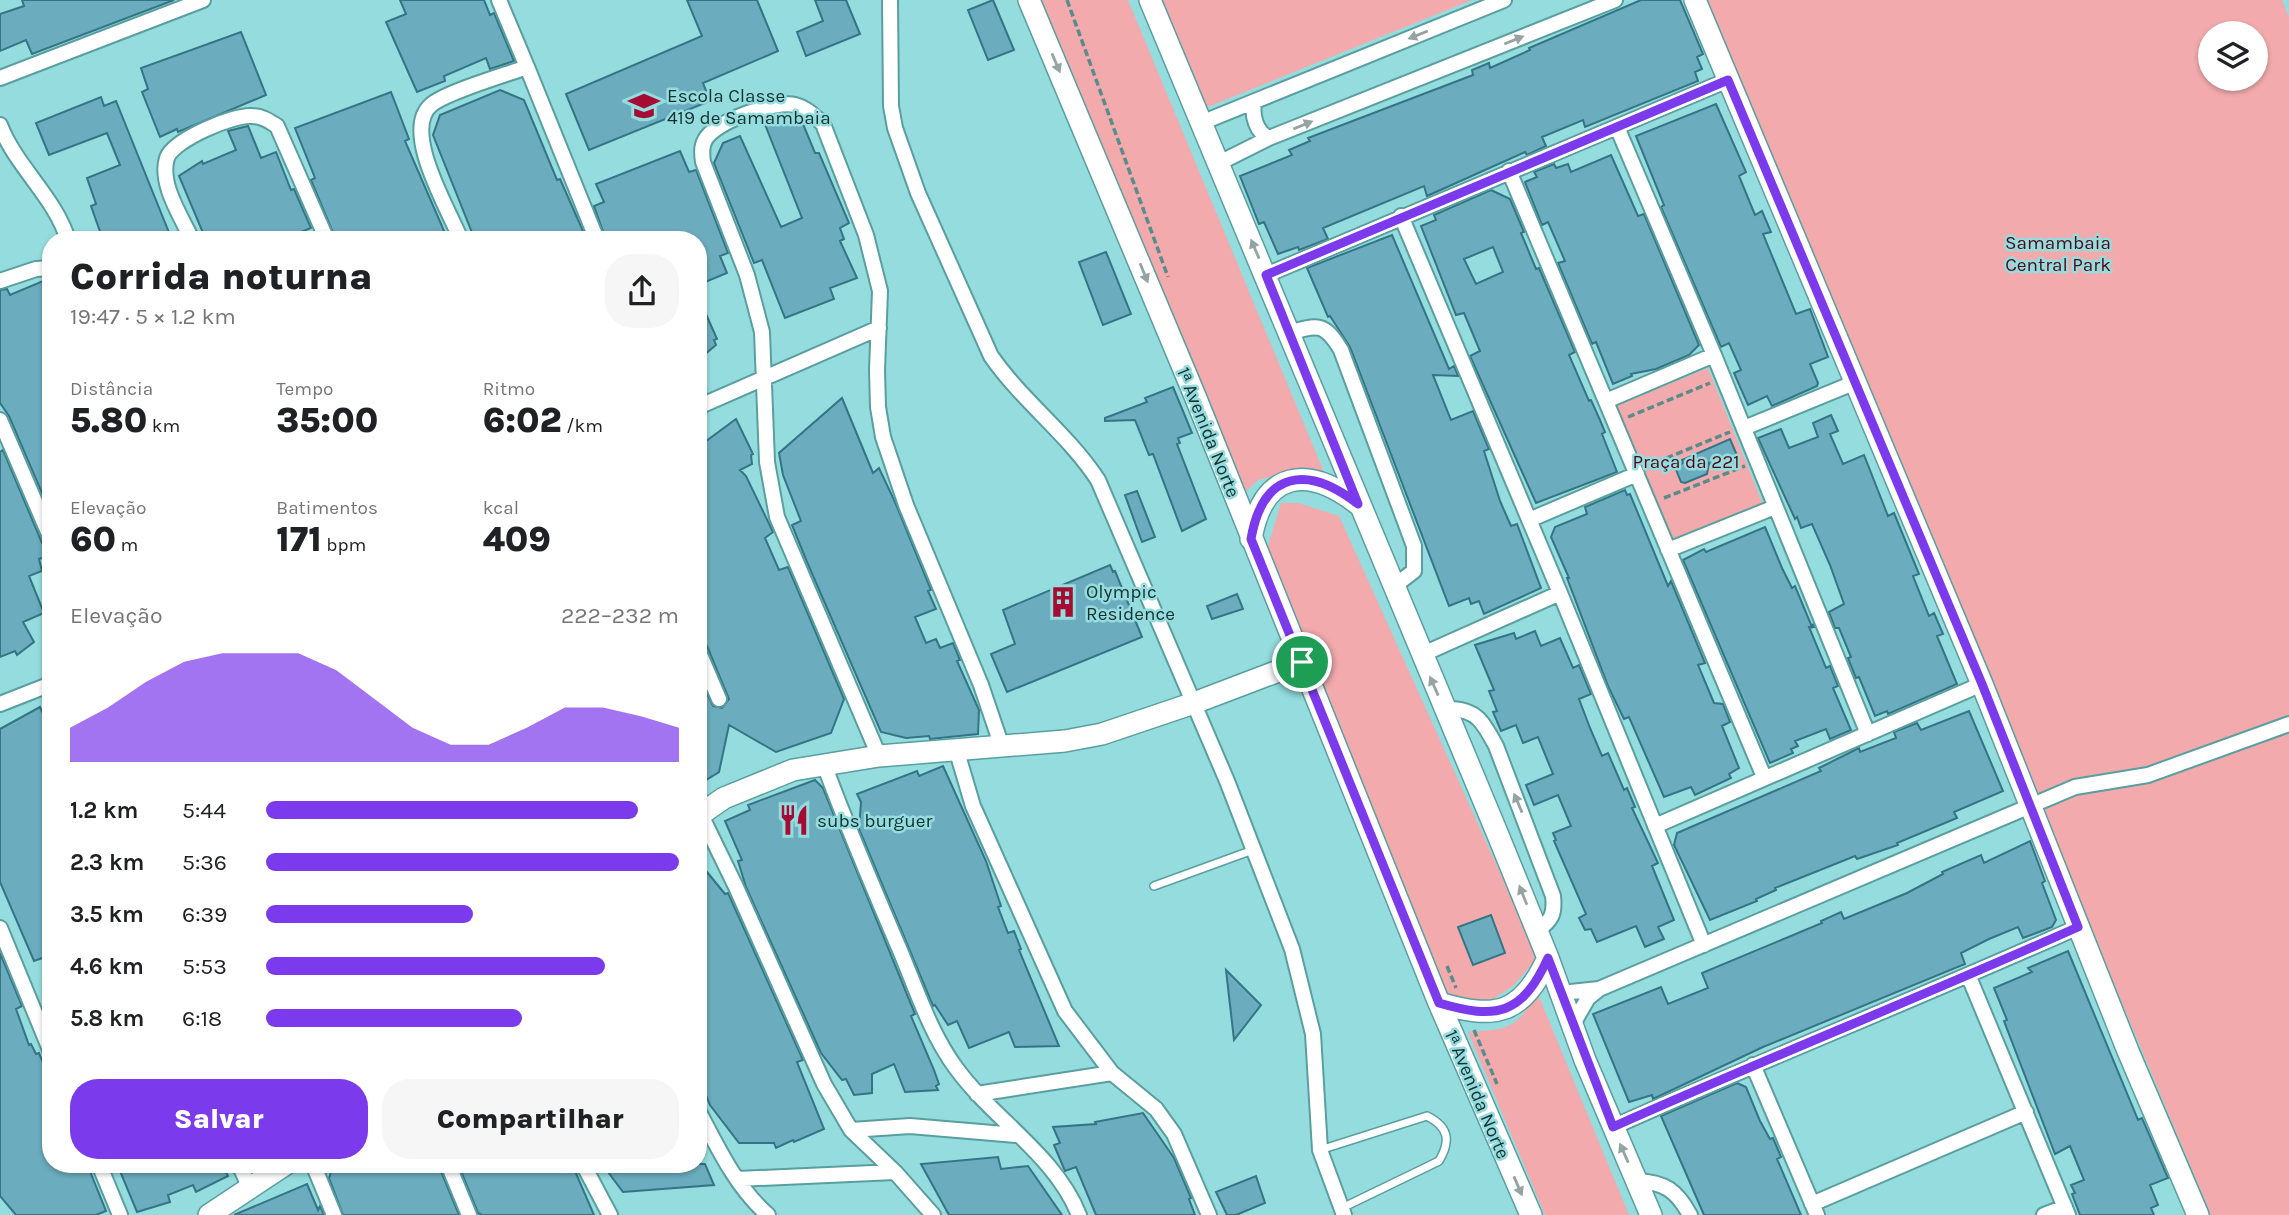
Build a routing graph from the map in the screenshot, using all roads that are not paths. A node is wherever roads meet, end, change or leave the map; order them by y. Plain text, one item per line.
1 (203, 0) edge
2 (499, 0) edge
3 (890, 0) edge
4 (1029, 0) edge
5 (1152, 0) edge
6 (1503, 0) edge
7 (1615, 0) edge
8 (1695, 0) edge
9 (527, 67) junction
10 (0, 78) edge
11 (1728, 80) junction
12 (1254, 103) junction
13 (1202, 123) junction
14 (0, 125) edge
15 (1617, 127) junction
16 (1269, 138) junction
17 (3, 144) edge
18 (1219, 163) junction
19 (1509, 171) junction
20 (1401, 216) junction
21 (64, 231) edge
22 (184, 231) edge
23 (323, 231) edge
24 (457, 231) edge
25 (593, 231) edge
26 (42, 269) edge
27 (1266, 275) junction
28 (0, 281) edge
29 (879, 328) junction
30 (1289, 333) junction
31 (1714, 355) junction
32 (766, 377) junction
33 (1856, 382) junction
34 (1606, 401) junction
35 (707, 403) edge
36 (0, 420) edge
37 (1737, 430) junction
38 (1638, 471) junction
39 (1358, 504) junction
40 (1775, 507) junction
41 (42, 518) edge
42 (1529, 520) junction
43 (1251, 539) junction
44 (1668, 550) junction
45 (1393, 587) junction
46 (1560, 593) junction
47 (1421, 655) junction
48 (1302, 662) junction
49 (707, 671) edge
50 (1982, 684) junction
51 (42, 688) edge
52 (719, 699) dead end
53 (1195, 703) junction
54 (0, 704) edge
55 (1446, 713) junction
56 (2289, 724) edge
57 (1868, 734) junction
58 (1002, 747) junction
59 (957, 752) junction
60 (879, 756) junction
61 (824, 764) junction
62 (1764, 777) junction
63 (2032, 807) junction
64 (707, 810) edge
65 (1655, 826) junction
66 (707, 831) edge
67 (1253, 850) junction
68 (1154, 886) dead end
69 (2078, 927) junction
70 (0, 928) edge
71 (1537, 931) junction
72 (1704, 945) junction
73 (1548, 958) junction
74 (1969, 977) junction
75 (1600, 989) junction
76 (1561, 993) junction
77 (1439, 1003) junction
78 (1573, 1024) junction
79 (42, 1030) edge
80 (1753, 1065) junction
81 (1112, 1073) junction
82 (977, 1094) junction
83 (2025, 1112) junction
84 (707, 1127) edge
85 (1613, 1127) junction
86 (851, 1130) junction
87 (1016, 1135) junction
88 (1320, 1150) junction
89 (895, 1172) junction
90 (103, 1173) edge
91 (243, 1173) edge
92 (271, 1173) edge
93 (317, 1173) edge
94 (452, 1173) edge
95 (588, 1173) edge
96 (737, 1180) junction
97 (1637, 1181) junction
98 (249, 1186) junction
99 (1815, 1210) edge
100 (2066, 1211) edge
101 (1343, 1212) edge
102 (120, 1215) edge
103 (209, 1215) edge
104 (334, 1215) edge
105 (469, 1215) edge
106 (610, 1215) edge
107 (768, 1215) edge
108 (933, 1215) edge
109 (1079, 1215) edge
110 (1209, 1215) edge
111 (1531, 1215) edge
112 (1651, 1215) edge
113 (1690, 1215) edge
114 (2044, 1215) edge
115 (2198, 1215) edge

1 - 10 street
2 - 9 street
3 - 53 street
4 -> 43 main road, 1ᵃ Avenida Norte
5 - 13 main road
6 -> 12 street
16 -> 7 street
8 - 11 main road
9 - 24 street
9 - 25 street
11 - 15 street
11 - 33 main road
12 - 13 street
12 - 16 street
13 - 18 main road
14 - 17 street
15 - 19 street
15 - 31 street
16 - 18 street
17 - 21 street
27 -> 18 main road
19 - 20 street
19 - 34 street
20 - 27 street
20 - 42 street
22 - 23 street
26 - 28 street
27 - 30 main road
29 - 32 street
29 - 32 street
29 - 58 street
30 - 39 main road
30 - 45 street
31 - 34 street
31 - 37 street
32 - 35 street
32 - 60 street
33 - 37 street
33 - 50 main road
34 - 38 street
36 - 41 street
37 - 40 street
38 - 42 street
38 - 44 street
39 - 43 main road
39 - 45 main road
40 - 44 street
40 - 57 street
42 - 46 street
43 - 48 main road, 1ᵃ Avenida Norte
44 - 62 street
45 - 47 main road
46 - 47 street
46 - 65 street
55 -> 47 main road
48 - 53 main road
48 - 77 main road, 1ᵃ Avenida Norte
49 - 52 street
50 - 57 street
50 - 63 main road
51 - 54 street
53 - 58 main road
53 - 67 street
71 -> 55 main road
71 -> 55 street
56 - 63 street
57 - 62 street
58 - 59 main road
59 - 60 main road
59 - 81 street
60 - 61 main road
61 - 64 main road
61 - 82 street
62 - 65 street
63 - 69 main road
63 - 72 street
65 - 72 street
66 - 86 street
67 - 68 lane
67 - 88 street
69 - 74 street
69 - 115 main road
70 - 79 street
71 - 73 main road
72 - 75 street
73 - 76 main road
73 - 77 main road
74 - 80 street
74 - 83 street
75 - 76 street
75 - 78 street
76 - 78 main road
77 -> 111 main road, 1ᵃ Avenida Norte
78 - 85 main road
80 - 85 street
80 - 99 street
81 - 82 street
81 - 110 street
82 - 87 street
83 - 99 street
83 - 100 street
84 - 96 street
97 -> 85 main road
86 - 87 street
86 - 89 street
87 - 109 street
88 - 101 street
88 - 101 lane
89 - 96 street
89 - 108 street
90 - 102 street
91 - 98 street
92 - 98 main road
93 - 104 street
94 - 105 street
95 - 106 street
96 - 107 street
97 - 112 main road
97 - 113 street
98 - 103 main road
100 - 114 street

